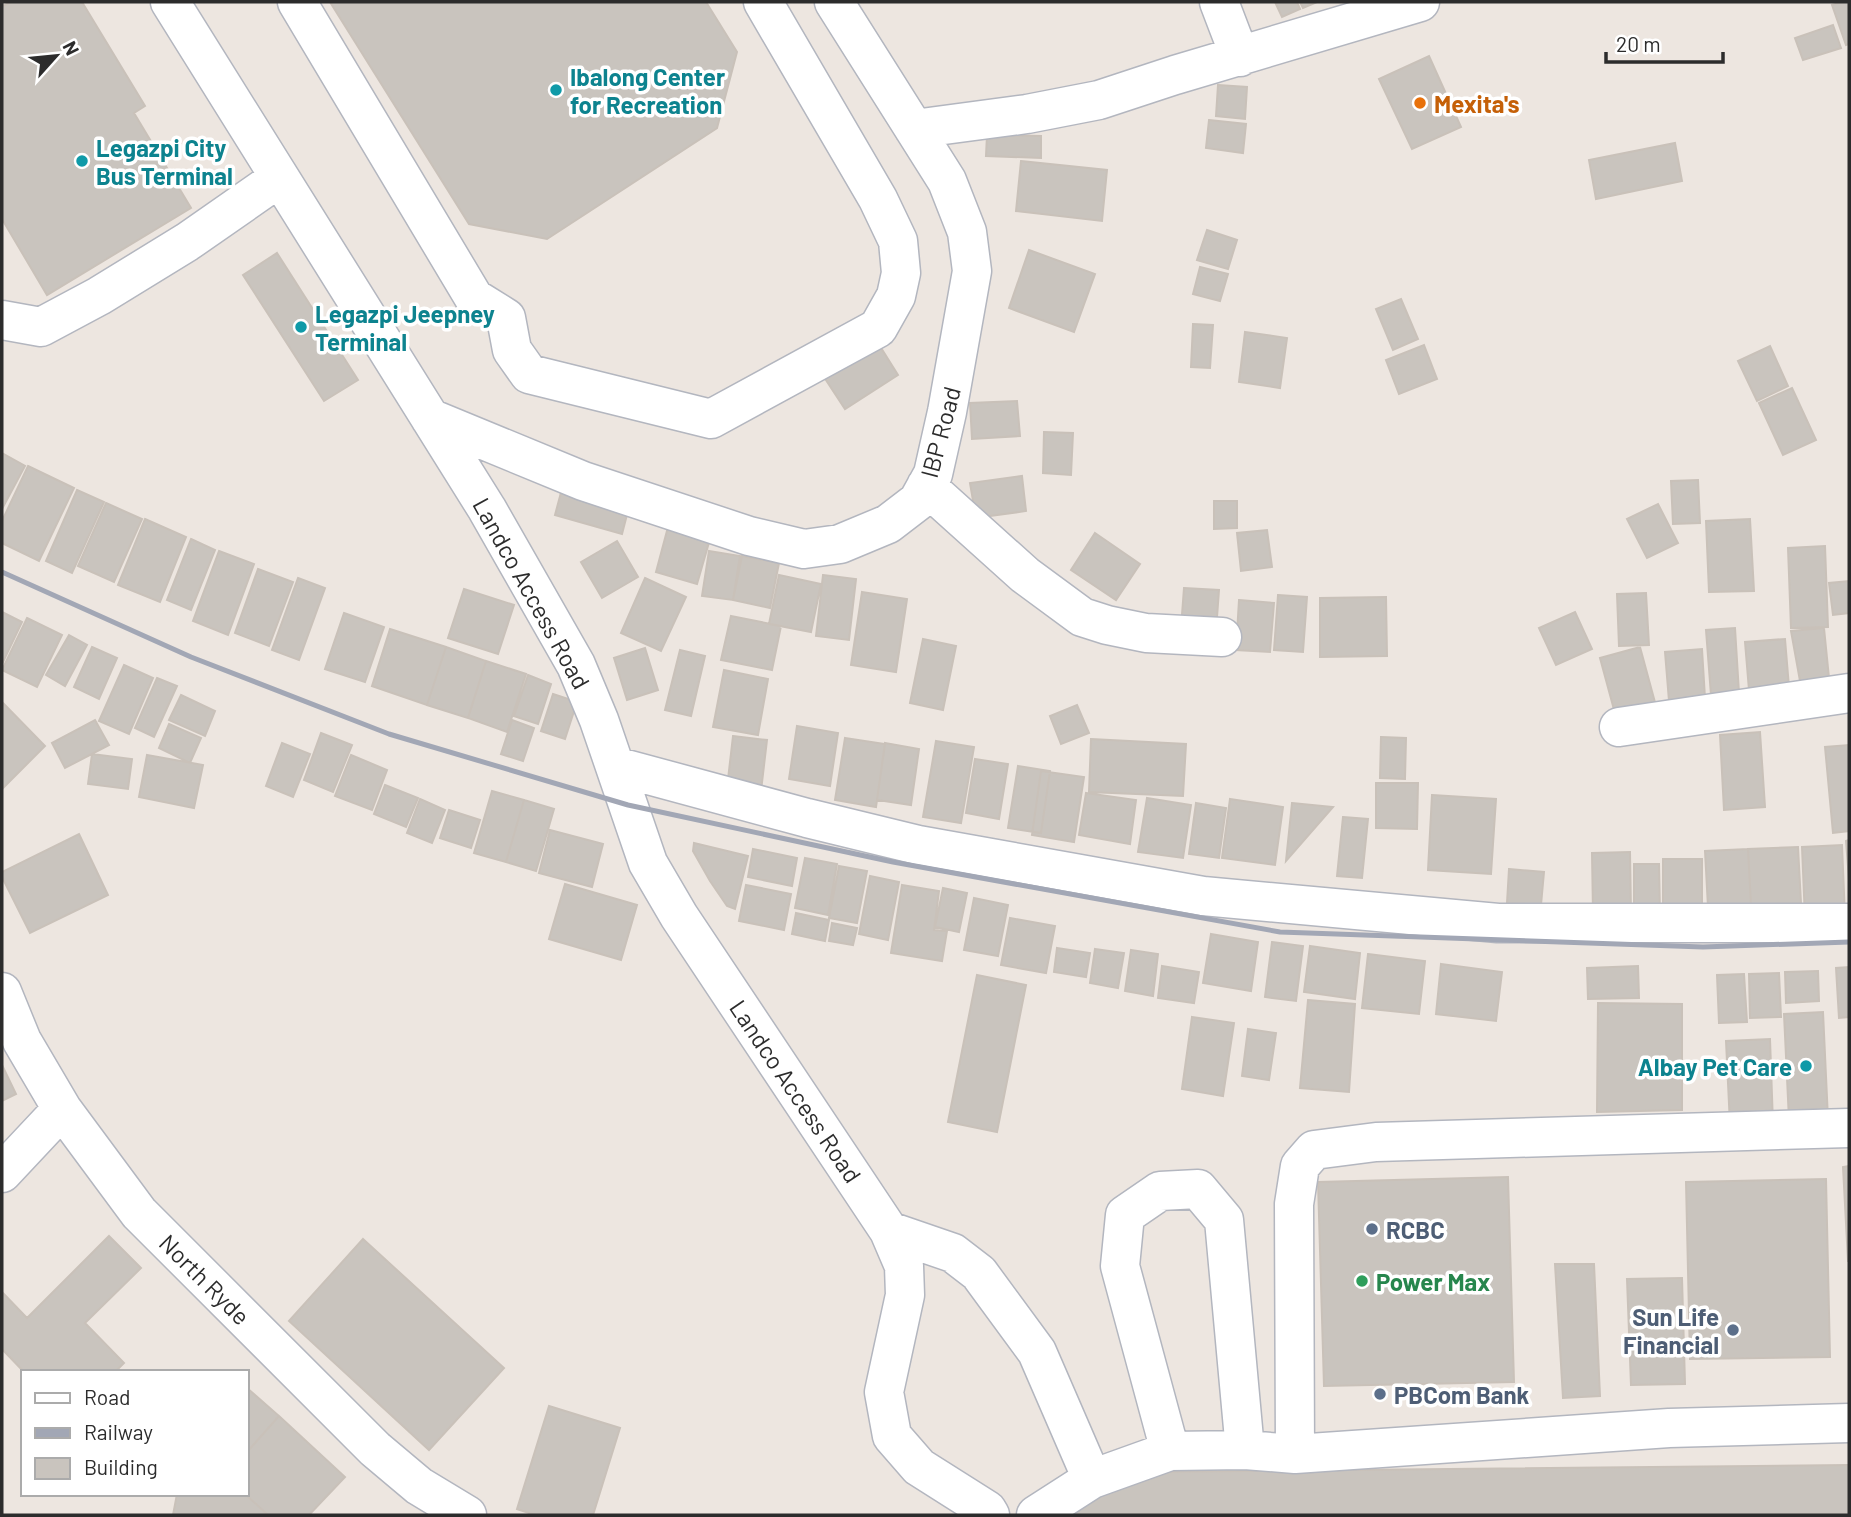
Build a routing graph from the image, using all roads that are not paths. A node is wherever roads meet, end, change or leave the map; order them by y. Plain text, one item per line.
1 (296, 2) edge
2 (763, 2) edge
3 (834, 2) edge
4 (1219, 2) edge
5 (1420, 2) edge
6 (184, 6) edge
7 (1240, 57) junction
8 (915, 129) junction
9 (279, 177) junction
10 (2, 320) edge
11 (41, 327) junction
12 (2, 346) edge
13 (430, 418) junction
14 (926, 485) junction
15 (1222, 637) dead end
16 (1849, 693) edge
17 (1619, 727) dead end
18 (615, 766) junction
19 (1849, 923) edge
20 (2, 992) edge
21 (62, 1109) junction
22 (1849, 1128) edge
23 (2, 1173) edge
24 (889, 1231) junction
25 (1849, 1423) edge
26 (1245, 1450) junction
27 (1170, 1451) junction
28 (1295, 1454) junction
29 (1092, 1479) junction
30 (467, 1515) edge
31 (990, 1515) edge
32 (1036, 1515) edge

1 - 2 street
3 - 8 street, IBP Road
4 - 7 street
5 - 7 street
6 - 9 street, Landco Access Road
7 - 8 street
8 - 14 street, IBP Road
9 - 11 street
9 - 13 street, Landco Access Road
10 - 11 street
11 - 12 street
13 - 14 street, IBP Road
13 - 18 street, Landco Access Road
14 - 15 street
16 - 17 street
18 - 19 street
18 - 24 street, Landco Access Road
20 - 21 street, North Ryde
21 - 23 street
21 - 30 street, North Ryde
22 - 28 street
24 - 29 street
24 - 31 street, Landco Access Road
25 - 28 street
26 - 27 street
26 - 27 street
26 - 28 street
27 - 29 street
29 - 32 street

